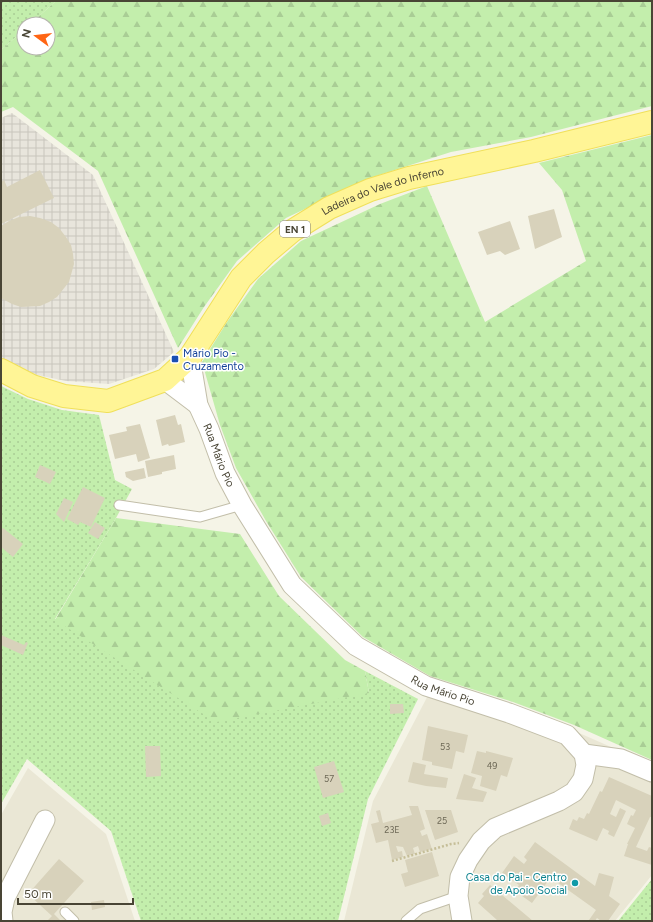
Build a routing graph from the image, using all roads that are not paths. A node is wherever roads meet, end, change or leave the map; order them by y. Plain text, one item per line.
1 (652, 122) edge
2 (190, 357) junction
3 (1, 370) edge
4 (165, 380) junction
5 (198, 405) junction
6 (119, 505) dead end
7 (242, 505) junction
8 (584, 754) junction
9 (652, 772) edge
10 (46, 820) dead end
11 (458, 896) junction
12 (65, 912) dead end
13 (3, 921) edge
14 (74, 921) edge
15 (406, 921) edge
16 (462, 921) edge

1 - 2 main road, Ladeira do Vale do Inferno / EN 1
2 - 4 main road, Ladeira do Vale do Inferno / EN 1
2 - 5 street
3 - 4 main road, Ladeira do Vale do Inferno / EN 1
4 - 5 street
5 - 7 street, Rua Mário Pio
6 - 7 lane
7 - 8 street, Rua Mário Pio
8 - 9 street
8 - 11 street
10 - 13 street
11 - 15 lane
11 - 16 street
12 - 14 lane

